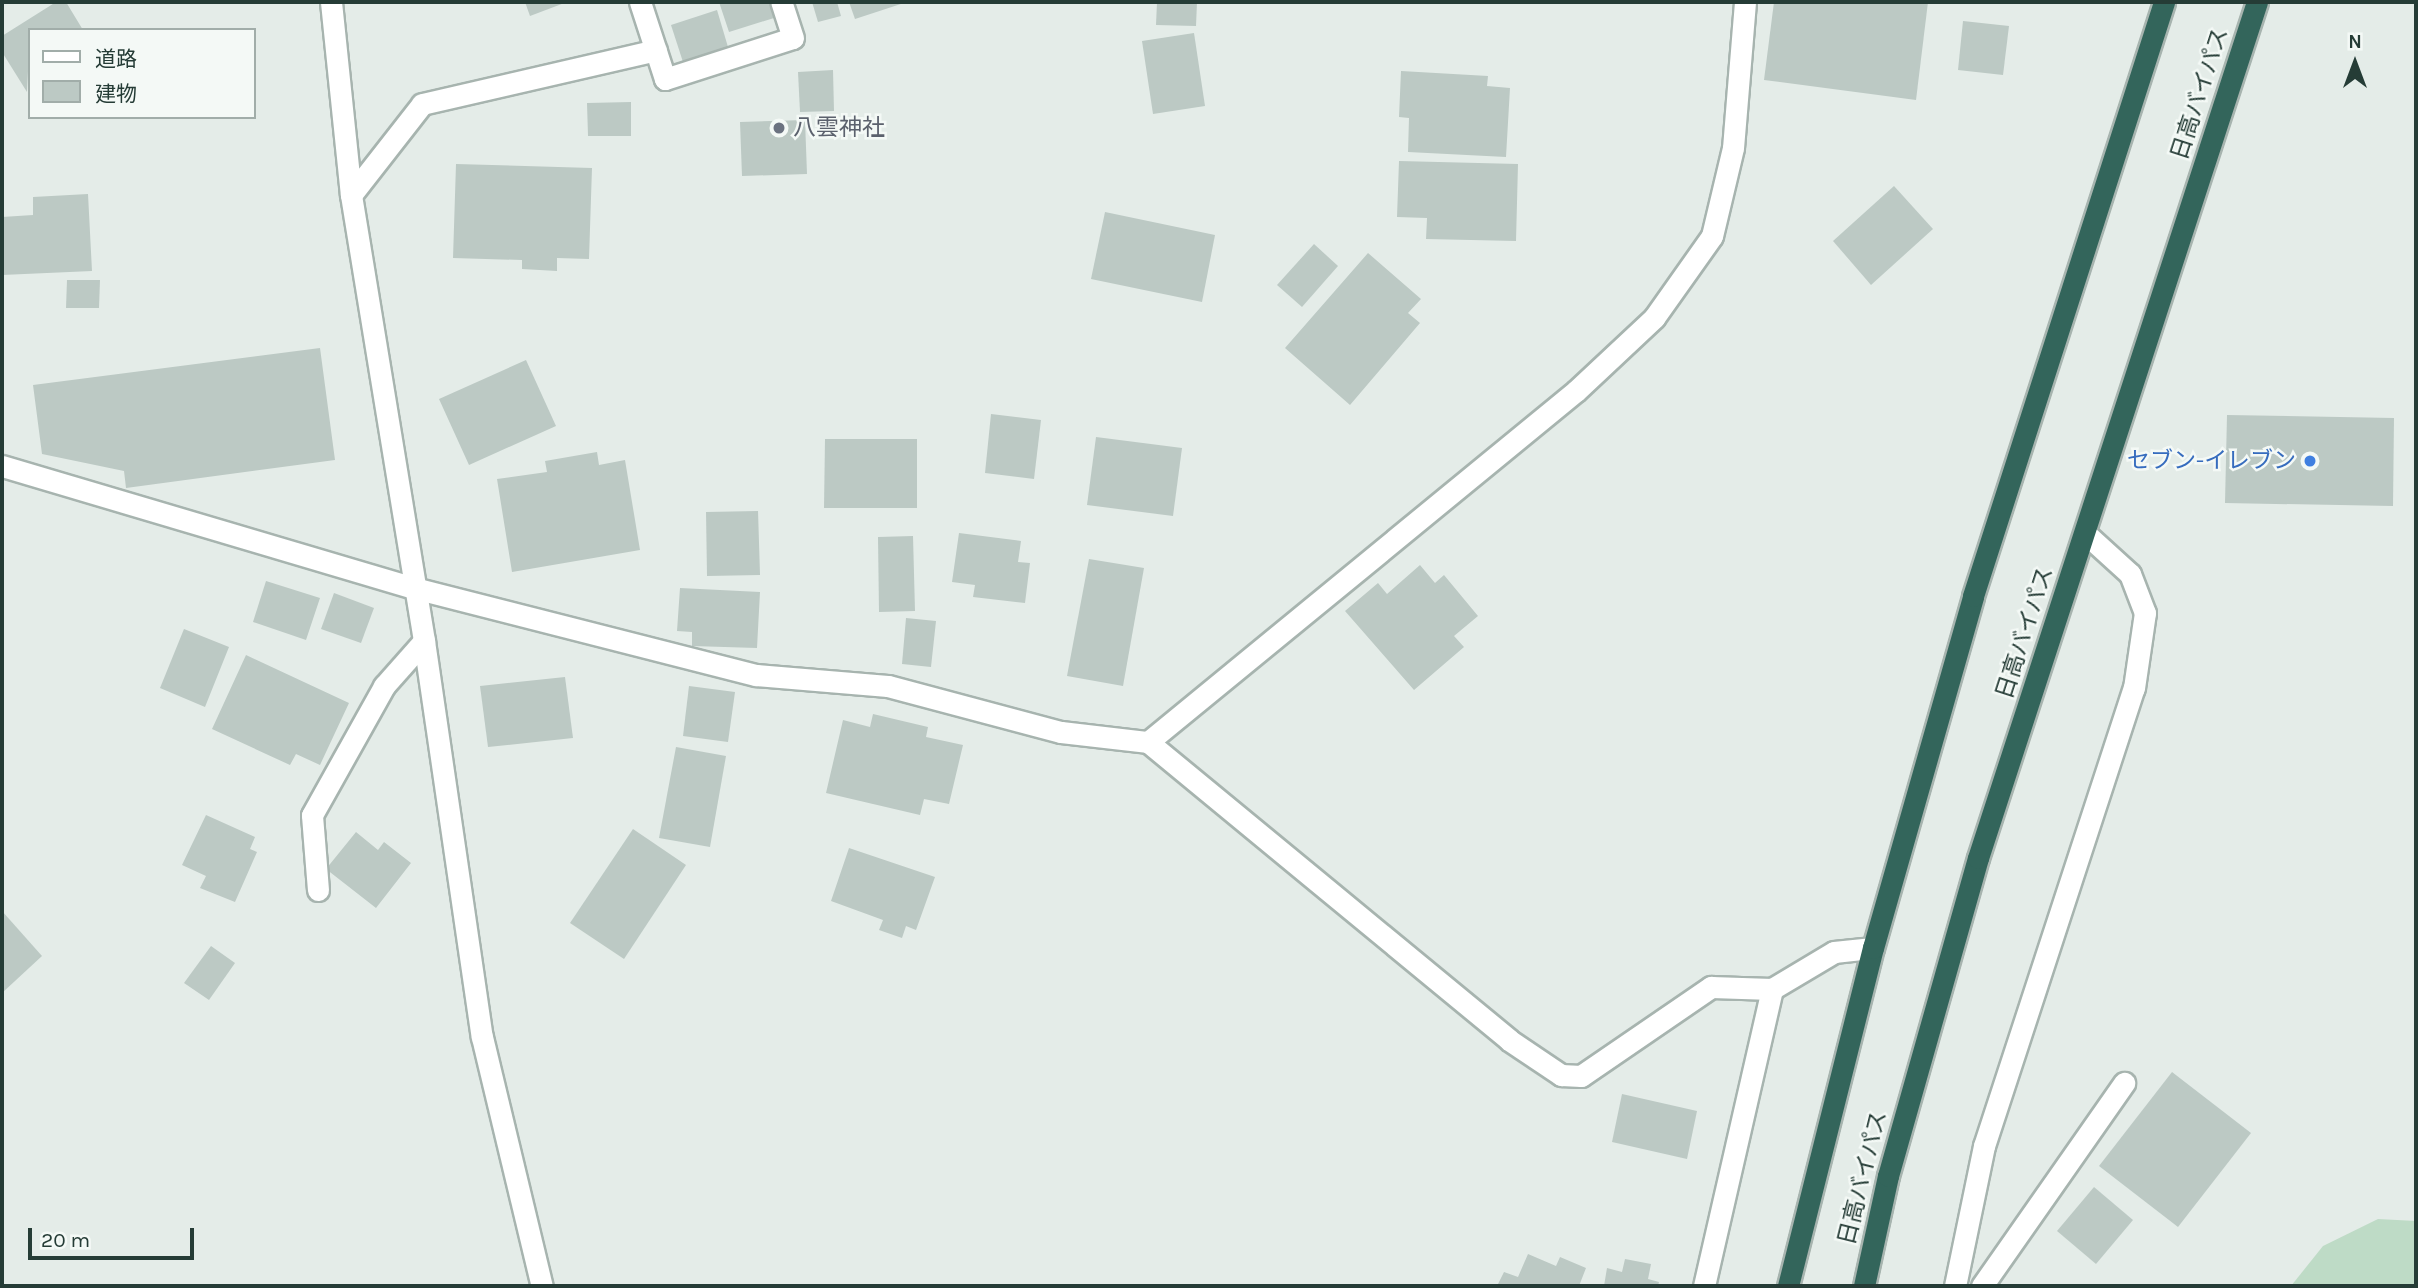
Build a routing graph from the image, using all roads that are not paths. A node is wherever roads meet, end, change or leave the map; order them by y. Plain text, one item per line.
1 (331, 2) edge
2 (640, 2) edge
3 (781, 2) edge
4 (1745, 2) edge
5 (2164, 2) edge
6 (2257, 2) edge
7 (656, 50) junction
8 (351, 195) junction
9 (2, 466) edge
10 (2085, 533) junction
11 (414, 588) junction
12 (424, 641) junction
13 (1148, 742) junction
14 (318, 890) dead end
15 (1873, 948) junction
16 (1772, 989) junction
17 (2124, 1083) dead end
18 (542, 1286) edge
19 (1704, 1286) edge
20 (1788, 1286) edge
21 (1864, 1286) edge
22 (1955, 1286) edge
23 (1982, 1286) edge

1 - 8 street
2 - 7 street
3 - 7 street
4 - 13 street
5 - 15 highway, 日高バイパス
6 - 10 highway, 日高バイパス
7 - 8 street
8 - 11 street
9 - 11 street
10 - 21 highway, 日高バイパス
10 - 22 street
11 - 12 street
11 - 13 street
12 - 14 street
12 - 18 street
13 - 16 street
15 - 16 street
15 - 20 highway, 日高バイパス
16 - 19 street
17 - 23 street

